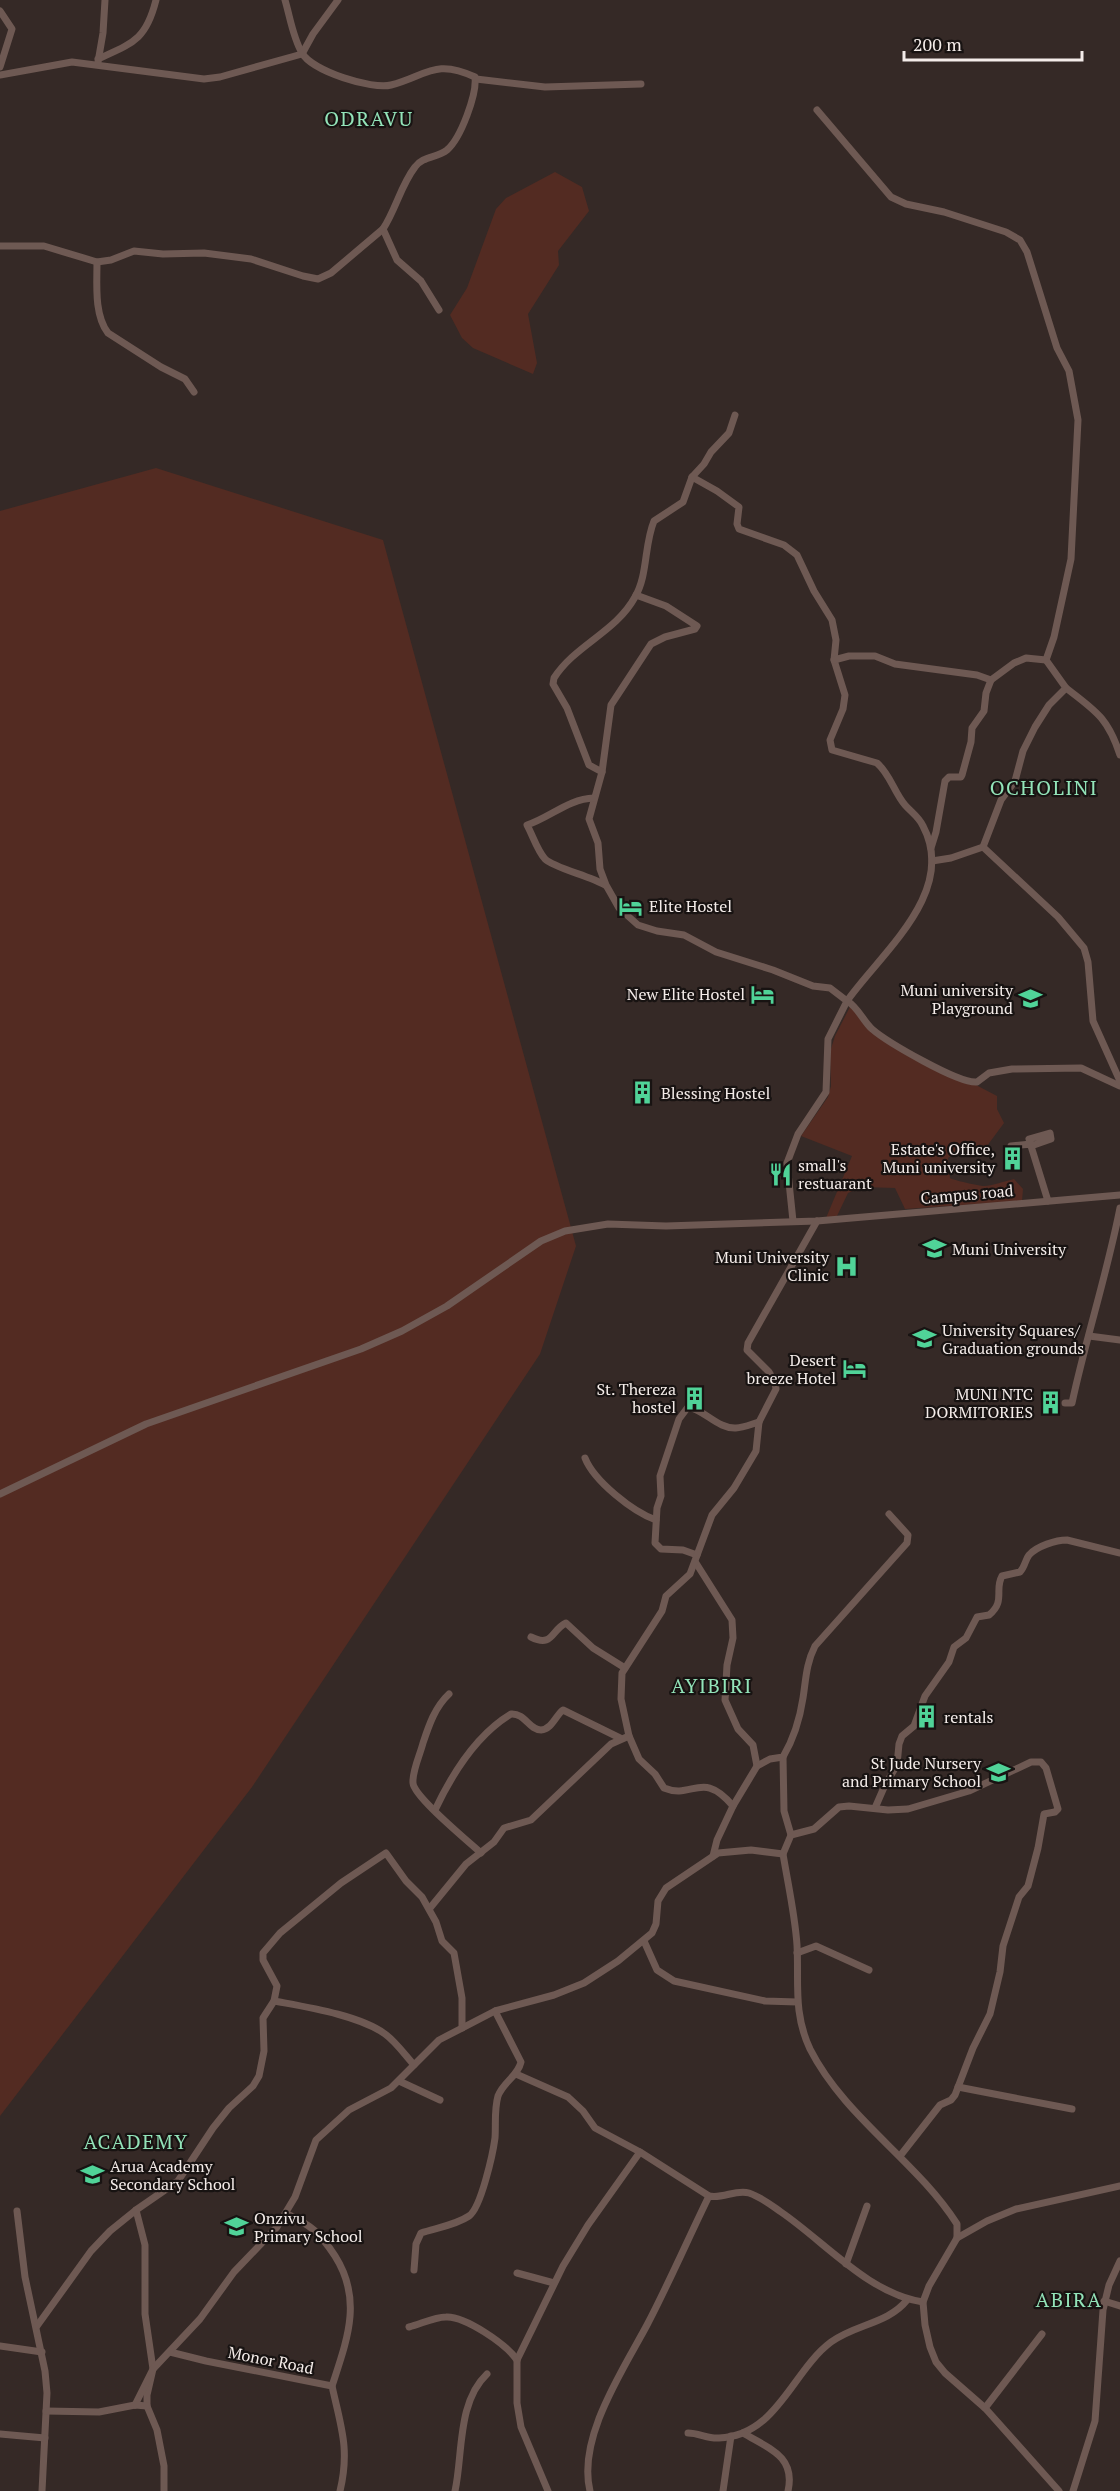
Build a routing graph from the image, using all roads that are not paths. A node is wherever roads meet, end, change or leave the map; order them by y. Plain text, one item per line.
1 (105, 0) edge
2 (156, 0) edge
3 (285, 0) edge
4 (338, 0) edge
5 (0, 11) edge
6 (302, 54) junction
7 (98, 61) junction
8 (0, 67) edge
9 (0, 75) edge
10 (476, 79) junction
11 (641, 84) dead end
12 (817, 110) dead end
13 (383, 229) junction
14 (0, 246) edge
15 (97, 262) junction
16 (439, 310) dead end
17 (194, 392) dead end
18 (735, 415) dead end
19 (692, 477) junction
20 (636, 595) junction
21 (834, 660) junction
22 (1047, 660) junction
23 (991, 680) junction
24 (1066, 688) junction
25 (1120, 756) edge
26 (602, 772) junction
27 (594, 798) junction
28 (982, 847) junction
29 (931, 849) junction
30 (932, 861) junction
31 (606, 885) junction
32 (847, 1001) junction
33 (1120, 1081) edge
34 (1120, 1086) edge
35 (1011, 1146) dead end
36 (1120, 1195) edge
37 (1048, 1201) junction
38 (1120, 1208) edge
39 (793, 1221) junction
40 (817, 1221) junction
41 (1089, 1336) dead end
42 (1120, 1340) edge
43 (1065, 1403) dead end
44 (759, 1422) junction
45 (585, 1458) dead end
46 (0, 1494) edge
47 (889, 1514) dead end
48 (656, 1520) junction
49 (1120, 1552) edge
50 (697, 1559) junction
51 (531, 1637) dead end
52 (625, 1668) junction
53 (450, 1694) dead end
54 (629, 1736) junction
55 (620, 1738) junction
56 (783, 1757) junction
57 (758, 1766) junction
58 (733, 1806) junction
59 (875, 1808) junction
60 (435, 1810) junction
61 (791, 1835) junction
62 (481, 1853) junction
63 (783, 1854) junction
64 (713, 1856) junction
65 (430, 1908) junction
66 (644, 1941) junction
67 (797, 1953) junction
68 (869, 1970) dead end
69 (274, 2001) junction
70 (796, 2002) junction
71 (495, 2011) junction
72 (462, 2028) junction
73 (414, 2065) junction
74 (516, 2074) junction
75 (399, 2081) junction
76 (958, 2087) junction
77 (441, 2100) dead end
78 (1072, 2109) dead end
79 (640, 2152) junction
80 (900, 2156) junction
81 (1120, 2186) edge
82 (709, 2196) junction
83 (867, 2206) dead end
84 (136, 2210) junction
85 (17, 2211) dead end
86 (287, 2214) junction
87 (957, 2238) junction
88 (1120, 2261) edge
89 (846, 2264) junction
90 (414, 2270) dead end
91 (517, 2273) dead end
92 (554, 2283) junction
93 (907, 2300) junction
94 (1104, 2301) junction
95 (923, 2302) junction
96 (1120, 2306) edge
97 (37, 2326) junction
98 (410, 2327) dead end
99 (1042, 2334) dead end
100 (0, 2346) edge
101 (42, 2352) junction
102 (170, 2352) junction
103 (517, 2360) junction
104 (153, 2369) junction
105 (488, 2374) dead end
106 (332, 2386) junction
107 (135, 2405) junction
108 (147, 2406) junction
109 (985, 2408) junction
110 (46, 2411) junction
111 (688, 2433) dead end
112 (743, 2433) junction
113 (0, 2434) edge
114 (731, 2436) junction
115 (45, 2438) junction
116 (42, 2491) edge
117 (164, 2491) edge
118 (340, 2491) edge
119 (455, 2491) edge
120 (548, 2491) edge
121 (590, 2491) edge
122 (723, 2491) edge
123 (788, 2491) edge
124 (1059, 2491) edge
125 (1073, 2491) edge

1 - 7 street
2 - 7 street
3 - 6 street
4 - 6 street
5 - 8 street
6 - 7 street
6 - 10 street
7 - 9 street
10 - 11 street
10 - 13 street
12 - 22 street
13 - 15 street
13 - 16 street
14 - 15 street
15 - 17 street
18 - 19 street
19 - 20 street
19 - 21 street
20 - 26 street
20 - 26 street
21 - 23 street
21 - 29 street
22 - 23 street
22 - 24 street
23 - 29 street
24 - 25 street
24 - 28 street
26 - 27 street
27 - 31 street
27 - 31 street
28 - 30 street
28 - 33 street
29 - 30 street
30 - 32 street
31 - 32 street
32 - 34 street
32 - 39 street
35 - 37 street
36 - 37 street, Campus road
37 - 40 street, Campus road
38 - 43 street
39 - 40 street, Campus road
39 - 46 street, Campus road
40 - 44 street
41 - 42 street
44 - 48 street
44 - 50 street
45 - 48 street
47 - 56 street
48 - 50 street
49 - 59 street
50 - 52 street
50 - 57 street
51 - 52 street
52 - 54 street
53 - 60 street
54 - 55 street
54 - 58 street
55 - 60 street
55 - 62 street
56 - 57 street
56 - 61 street
57 - 58 street
58 - 64 street
59 - 61 street
59 - 76 street
60 - 62 street
61 - 63 street
62 - 65 street
63 - 64 street
63 - 67 street
64 - 66 street
65 - 69 street
65 - 72 street
66 - 70 street
66 - 71 street
67 - 68 street
67 - 70 street
69 - 73 street
69 - 84 street
70 - 80 street
71 - 72 street
71 - 74 street
72 - 73 street
73 - 75 street
74 - 79 street
74 - 90 street
75 - 77 street
75 - 86 street
76 - 78 street
76 - 80 street
79 - 82 street
79 - 92 street
80 - 87 street
81 - 87 street
82 - 89 street
82 - 121 street
83 - 89 street
84 - 97 street
84 - 104 street
85 - 97 street
86 - 102 street
86 - 106 street
87 - 95 street
88 - 94 street
89 - 93 street
91 - 92 street
92 - 103 street
93 - 95 street
93 - 112 street
94 - 96 street
94 - 125 street
95 - 109 street
97 - 101 street
98 - 103 street
99 - 109 street
100 - 101 street
101 - 110 street
102 - 104 street
102 - 106 street, Monor Road
103 - 120 street
104 - 107 street
104 - 108 street
105 - 119 street
106 - 118 street, Monor Road
107 - 108 street
107 - 110 street
108 - 117 street
109 - 124 street
110 - 115 street
111 - 114 street
112 - 114 street
112 - 123 street
113 - 115 street
114 - 122 street
115 - 116 street

